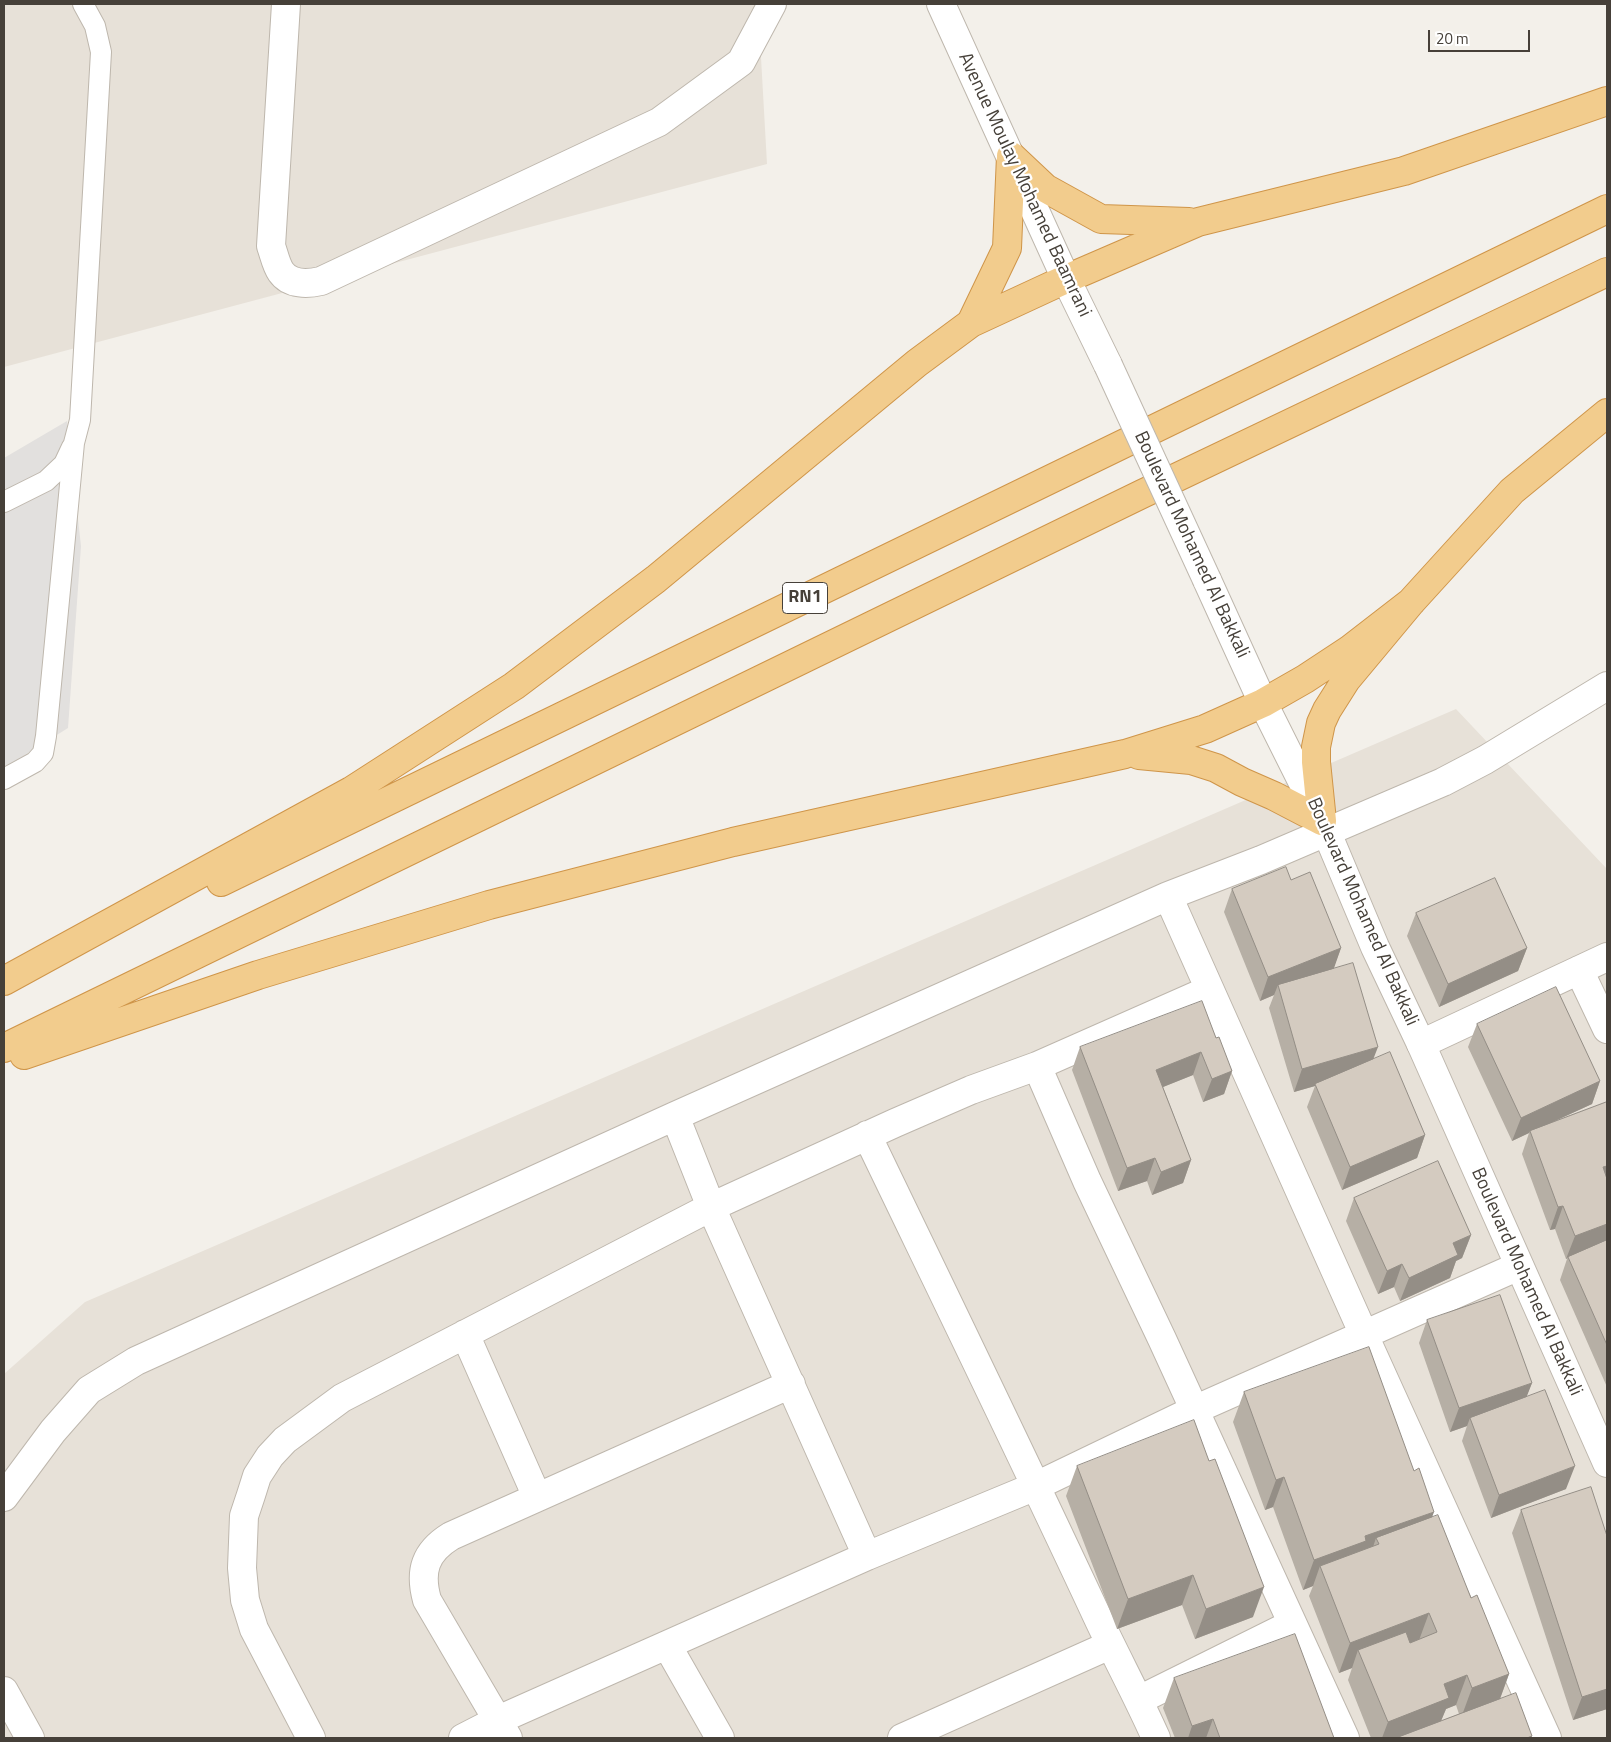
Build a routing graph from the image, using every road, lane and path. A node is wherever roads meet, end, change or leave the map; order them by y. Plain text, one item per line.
1 (83, 4) edge
2 (286, 4) edge
3 (772, 4) edge
4 (941, 4) edge
5 (1607, 101) edge
6 (1011, 156) junction
7 (1607, 209) edge
8 (1198, 222) junction
9 (1607, 272) edge
10 (1066, 278) junction
11 (971, 323) junction
12 (1108, 365) joint
13 (1607, 413) edge
14 (74, 443) junction
15 (4, 502) edge
16 (1411, 602) junction
17 (1607, 686) edge
18 (1263, 703) junction
19 (1125, 754) junction
20 (4, 779) edge
21 (1324, 826) junction
22 (1168, 896) junction
23 (1607, 957) edge
24 (1579, 970) junction
25 (4, 982) edge
26 (4, 988) edge
27 (1209, 990) junction
28 (1607, 1029) edge
29 (1421, 1044) junction
30 (4, 1048) edge
31 (4, 1062) edge
32 (1037, 1066) junction
33 (676, 1116) junction
34 (867, 1135) junction
35 (711, 1208) junction
36 (1519, 1266) junction
37 (465, 1334) junction
38 (1364, 1335) junction
39 (791, 1384) junction
40 (1194, 1410) junction
41 (1605, 1450) edge
42 (1036, 1486) junction
43 (4, 1497) edge
44 (537, 1497) junction
45 (867, 1556) junction
46 (1292, 1624) junction
47 (667, 1645) junction
48 (1110, 1645) junction
49 (4, 1691) edge
50 (1139, 1700) junction
51 (503, 1729) edge
52 (30, 1738) edge
53 (312, 1738) edge
54 (463, 1738) edge
55 (720, 1738) edge
56 (902, 1738) edge
57 (1156, 1738) edge
58 (1345, 1738) edge
59 (1547, 1738) edge

1 - 14 lane
2 - 3 street
4 - 6 street, Avenue Moulay Mohamed Baamrani
5 - 8 highway
6 - 8 highway
6 - 10 street, Avenue Moulay Mohamed Baamrani
6 - 11 highway
7 - 26 highway, RN1
8 - 10 highway
9 - 30 highway
10 - 11 highway
10 - 12 street, Avenue Moulay Mohamed Baamrani
11 - 25 highway
12 - 18 street, Boulevard Mohamed Al Bakkali, bridge
13 - 16 highway
14 - 15 lane
14 - 20 lane
16 - 18 highway
16 - 21 highway
17 - 21 street
18 - 19 highway
18 - 21 street, Boulevard Mohamed Al Bakkali
19 - 21 highway
19 - 31 highway
21 - 22 street
21 - 29 street, Boulevard Mohamed Al Bakkali
22 - 27 street
22 - 33 street
23 - 24 street
24 - 28 street
24 - 29 street
27 - 32 street
27 - 38 street
29 - 36 street, Boulevard Mohamed Al Bakkali
32 - 34 street
32 - 40 street
33 - 35 street
33 - 43 street
34 - 35 street
34 - 42 street
35 - 37 street
35 - 39 street
36 - 38 street
36 - 41 street, Boulevard Mohamed Al Bakkali
37 - 44 street
37 - 53 street
38 - 40 street
38 - 59 street
39 - 44 street
39 - 45 street
40 - 42 street
40 - 46 street
42 - 45 street
42 - 48 street
44 - 51 street
45 - 47 street
46 - 50 street
46 - 58 street
47 - 51 street
47 - 55 street
48 - 50 street
48 - 56 street
49 - 52 street
50 - 57 street
51 - 54 street

